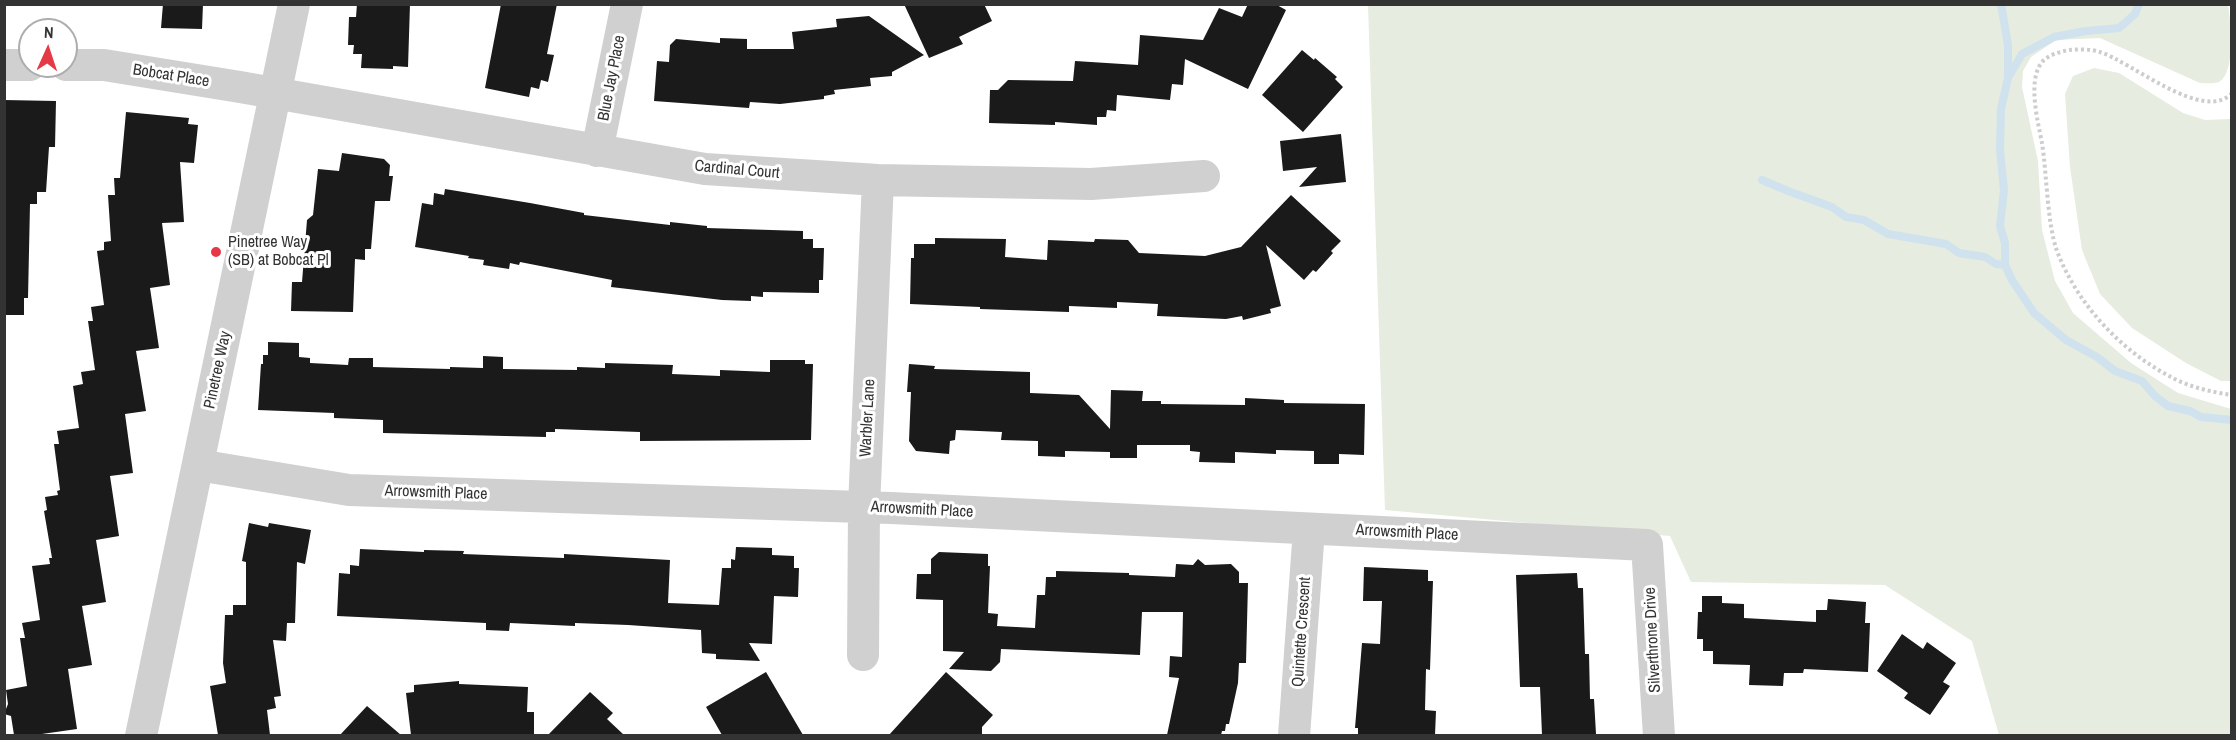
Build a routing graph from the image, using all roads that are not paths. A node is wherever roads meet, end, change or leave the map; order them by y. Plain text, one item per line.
1 (294, 4) edge
2 (627, 4) edge
3 (78, 65) edge
4 (276, 93) junction
5 (597, 151) junction
6 (1204, 176) dead end
7 (878, 180) junction
8 (198, 465) junction
9 (864, 507) junction
10 (1309, 529) junction
11 (1647, 545) joint
12 (863, 655) dead end
13 (141, 735) edge
14 (1294, 735) edge
15 (1659, 735) edge

1 - 4 street, Pinetree Way
2 - 5 street, Blue Jay Place
3 - 4 street, Bobcat Place
4 - 5 street, Cardinal Court
4 - 8 street, Pinetree Way
5 - 7 street, Cardinal Court
6 - 7 street, Cardinal Court
7 - 9 street, Warbler Lane
8 - 9 street, Arrowsmith Place
8 - 13 street, Pinetree Way
9 - 10 street, Arrowsmith Place
9 - 12 street, Warbler Lane
10 - 11 street, Arrowsmith Place
10 - 14 street, Quintette Crescent
11 - 15 street, Silverthrone Drive

